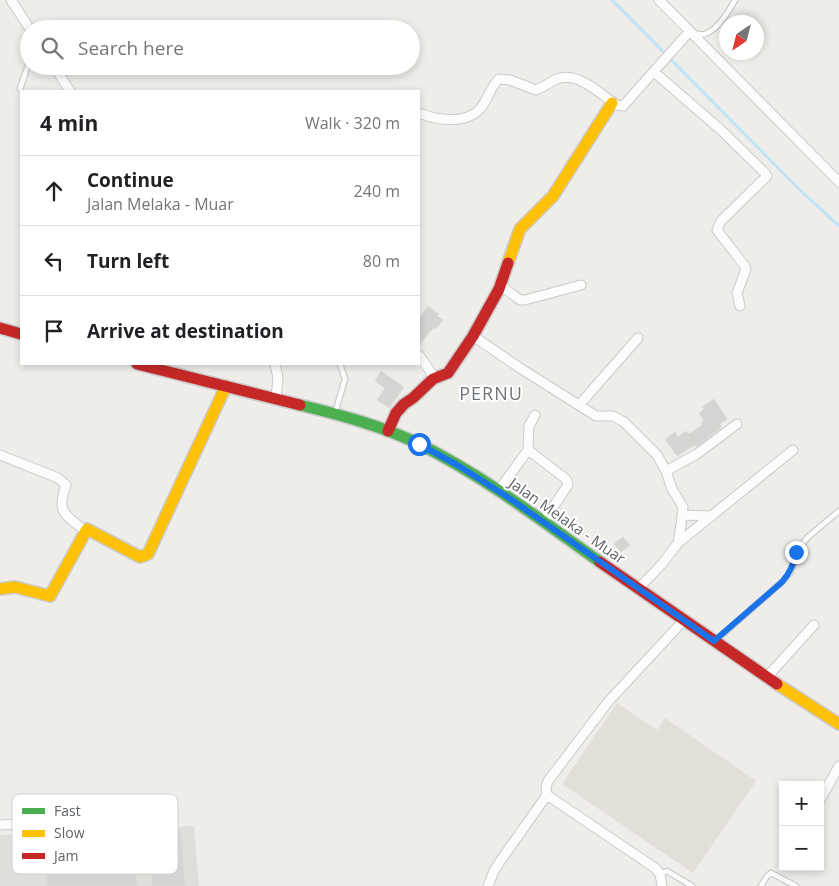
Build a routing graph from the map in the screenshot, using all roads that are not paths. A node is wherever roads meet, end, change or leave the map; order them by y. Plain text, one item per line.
1 (11, 0) edge
2 (659, 0) edge
3 (735, 0) edge
4 (24, 20) edge
5 (689, 32) junction
6 (654, 72) junction
7 (25, 75) edge
8 (60, 75) edge
9 (20, 89) dead end
10 (69, 90) edge
11 (612, 103) junction
12 (420, 113) edge
13 (839, 182) edge
14 (500, 285) junction
15 (581, 285) dead end
16 (740, 306) dead end
17 (0, 328) edge
18 (20, 334) edge
19 (473, 336) junction
20 (638, 338) dead end
21 (420, 356) edge
22 (141, 365) edge
23 (275, 365) edge
24 (340, 365) edge
25 (434, 377) junction
26 (226, 386) junction
27 (276, 398) junction
28 (580, 404) junction
29 (336, 410) junction
30 (535, 415) dead end
31 (391, 424) junction
32 (737, 424) dead end
33 (528, 450) junction
34 (793, 450) dead end
35 (0, 456) edge
36 (666, 471) junction
37 (498, 491) junction
38 (839, 511) edge
39 (682, 515) junction
40 (712, 516) junction
41 (543, 522) junction
42 (85, 531) junction
43 (678, 543) junction
44 (0, 589) edge
45 (638, 589) junction
46 (684, 620) junction
47 (814, 625) dead end
48 (714, 641) junction
49 (767, 676) junction
50 (839, 724) edge
51 (839, 766) edge
52 (824, 793) edge
53 (547, 795) junction
54 (660, 874) junction
55 (488, 886) edge
56 (662, 886) edge
57 (692, 886) edge
58 (761, 886) edge
59 (796, 886) edge

1 - 4 street
2 - 5 street
3 - 5 lane
5 - 6 street
5 - 13 street
6 - 11 street
6 - 16 street
7 - 9 lane
8 - 10 street
11 - 12 street
11 - 14 main road
14 - 15 street
14 - 19 main road
17 - 18 main road
19 - 25 main road
19 - 28 street
20 - 28 street
21 - 25 street
22 - 26 main road, Jalan Melaka - Muar
23 - 27 street
24 - 29 lane
25 - 31 main road
26 - 27 main road, Jalan Melaka - Muar
26 - 42 main road
27 - 29 main road, Jalan Melaka - Muar
28 - 36 street
29 - 31 main road, Jalan Melaka - Muar
30 - 33 street
31 - 37 main road, Jalan Melaka - Muar
32 - 36 street
33 - 37 street
33 - 41 street
34 - 40 street
35 - 42 street
36 - 39 street
37 - 41 main road, Jalan Melaka - Muar
38 - 48 lane
39 - 40 street
39 - 43 street
40 - 43 street
41 - 45 main road, Jalan Melaka - Muar
42 - 44 main road
43 - 45 street
45 - 46 main road, Jalan Melaka - Muar
46 - 48 main road, Jalan Melaka - Muar
46 - 53 street
47 - 49 street
48 - 49 main road, Jalan Melaka - Muar
49 - 50 main road, Jalan Melaka - Muar
51 - 52 street
53 - 54 street
53 - 55 street
54 - 56 street
54 - 57 lane
58 - 59 lane

